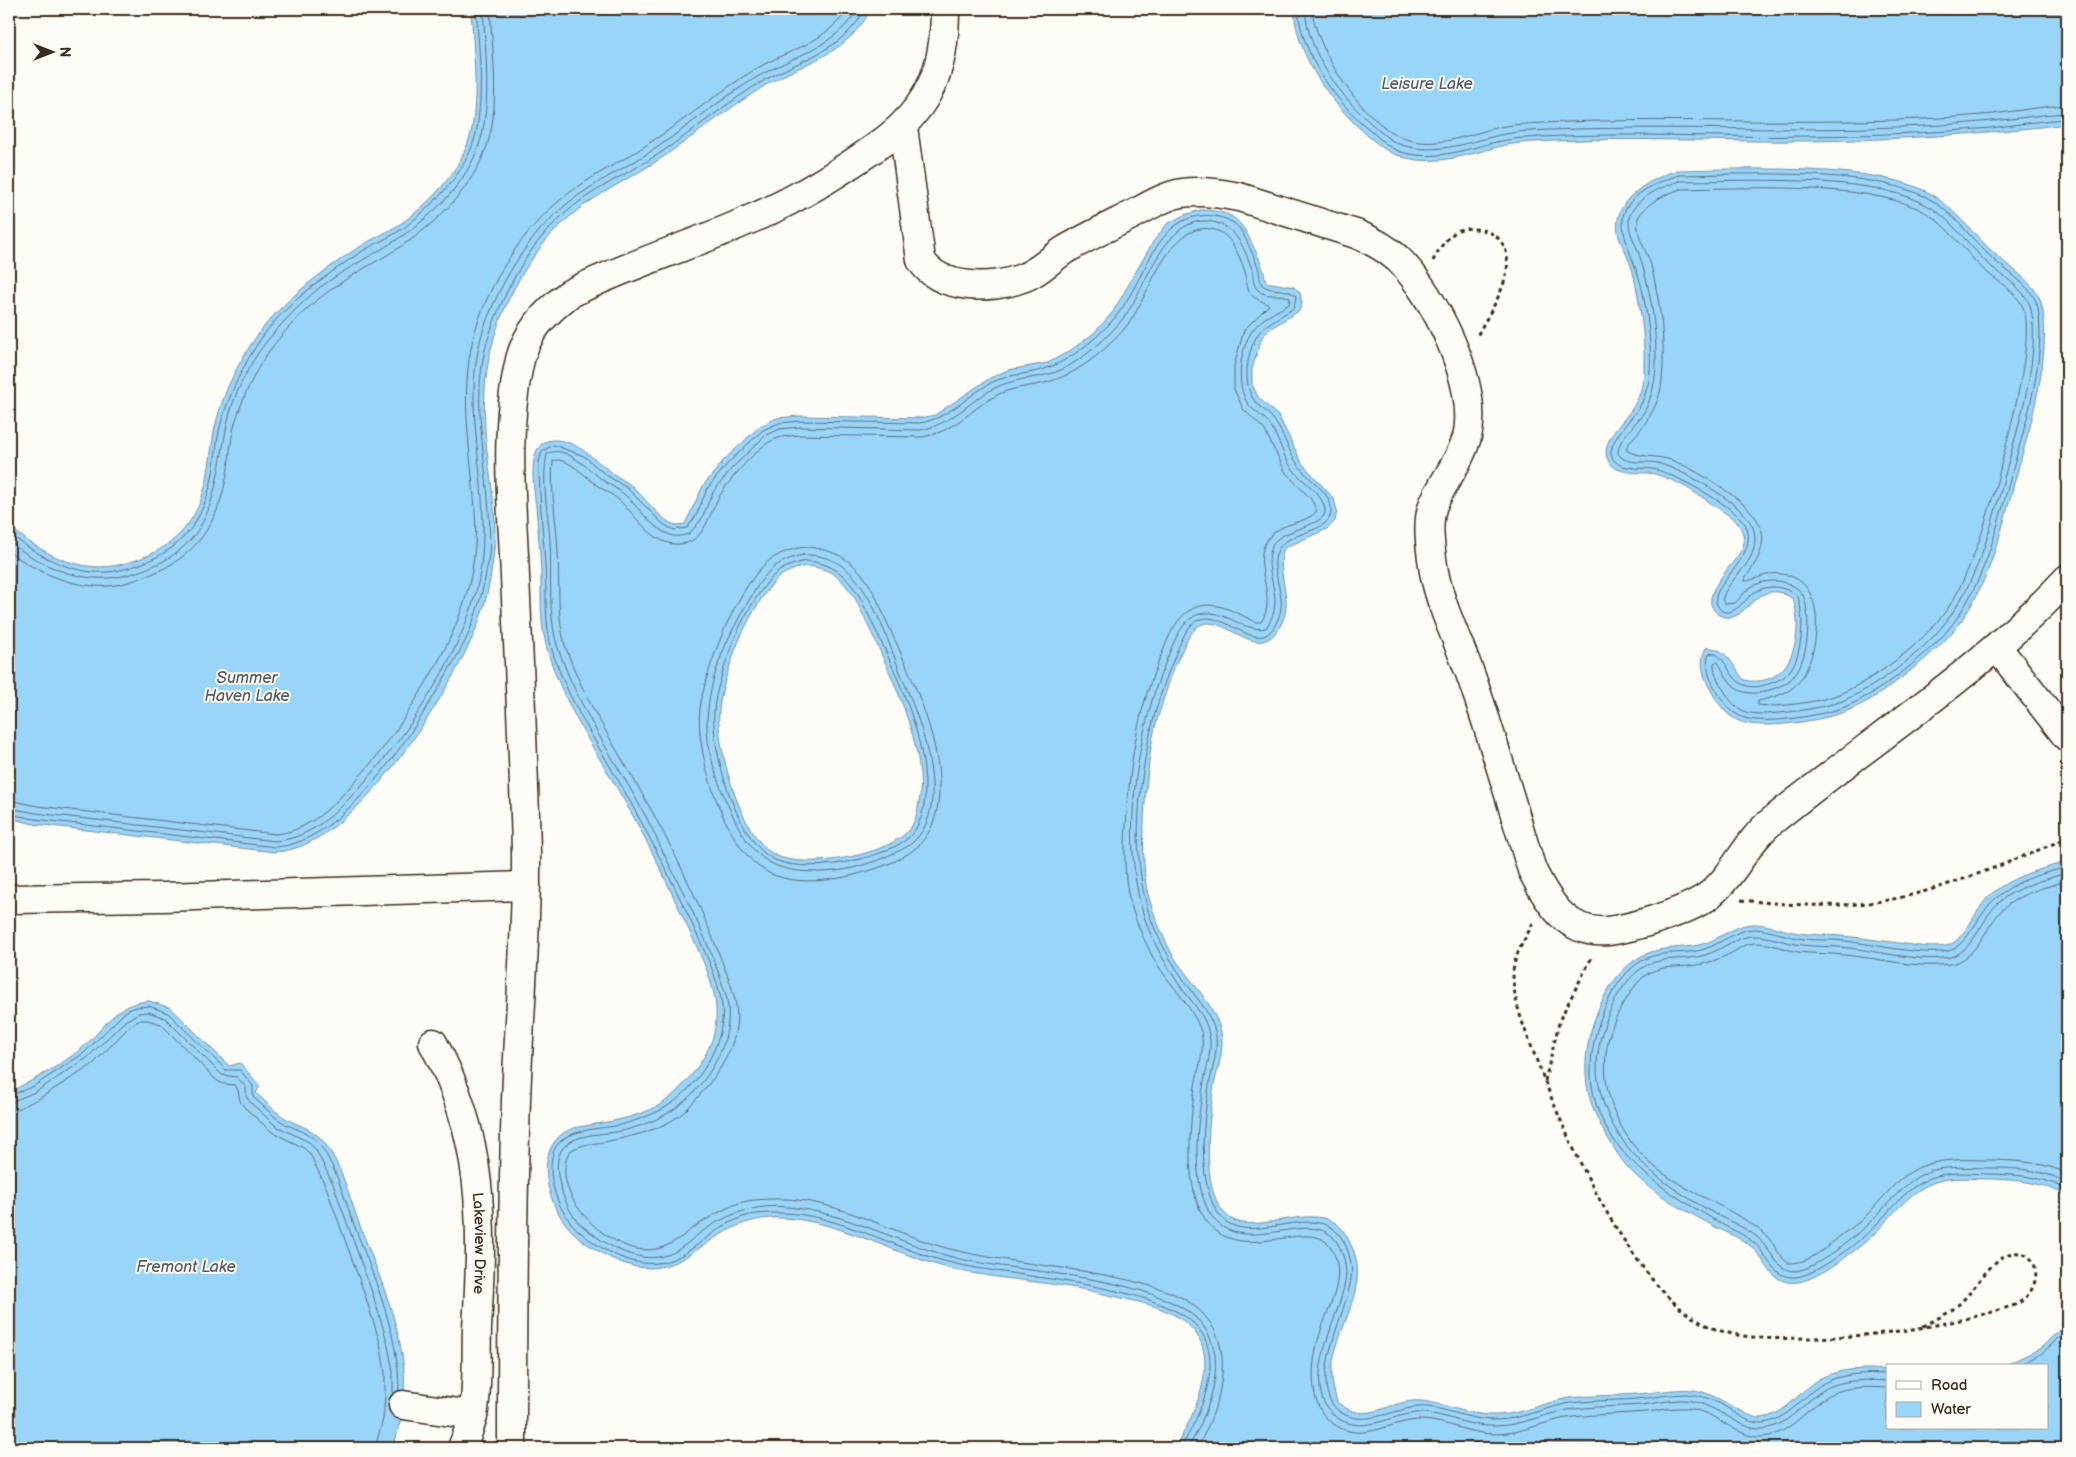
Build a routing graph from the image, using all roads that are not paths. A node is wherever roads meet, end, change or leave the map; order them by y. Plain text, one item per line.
1 (945, 9) edge
2 (903, 127) junction
3 (2067, 580) edge
4 (1997, 647) junction
5 (2067, 737) edge
6 (526, 886) junction
7 (9, 899) edge
8 (433, 1043) dead end
9 (404, 1405) dead end
10 (473, 1415) junction
11 (462, 1448) edge
12 (512, 1448) edge

1 - 2 street
2 - 4 street
2 - 6 street
3 - 4 street
4 - 5 street
6 - 7 street
6 - 12 street
8 - 10 street, Lakeview Drive
9 - 10 street
10 - 11 street, Lakeview Drive

